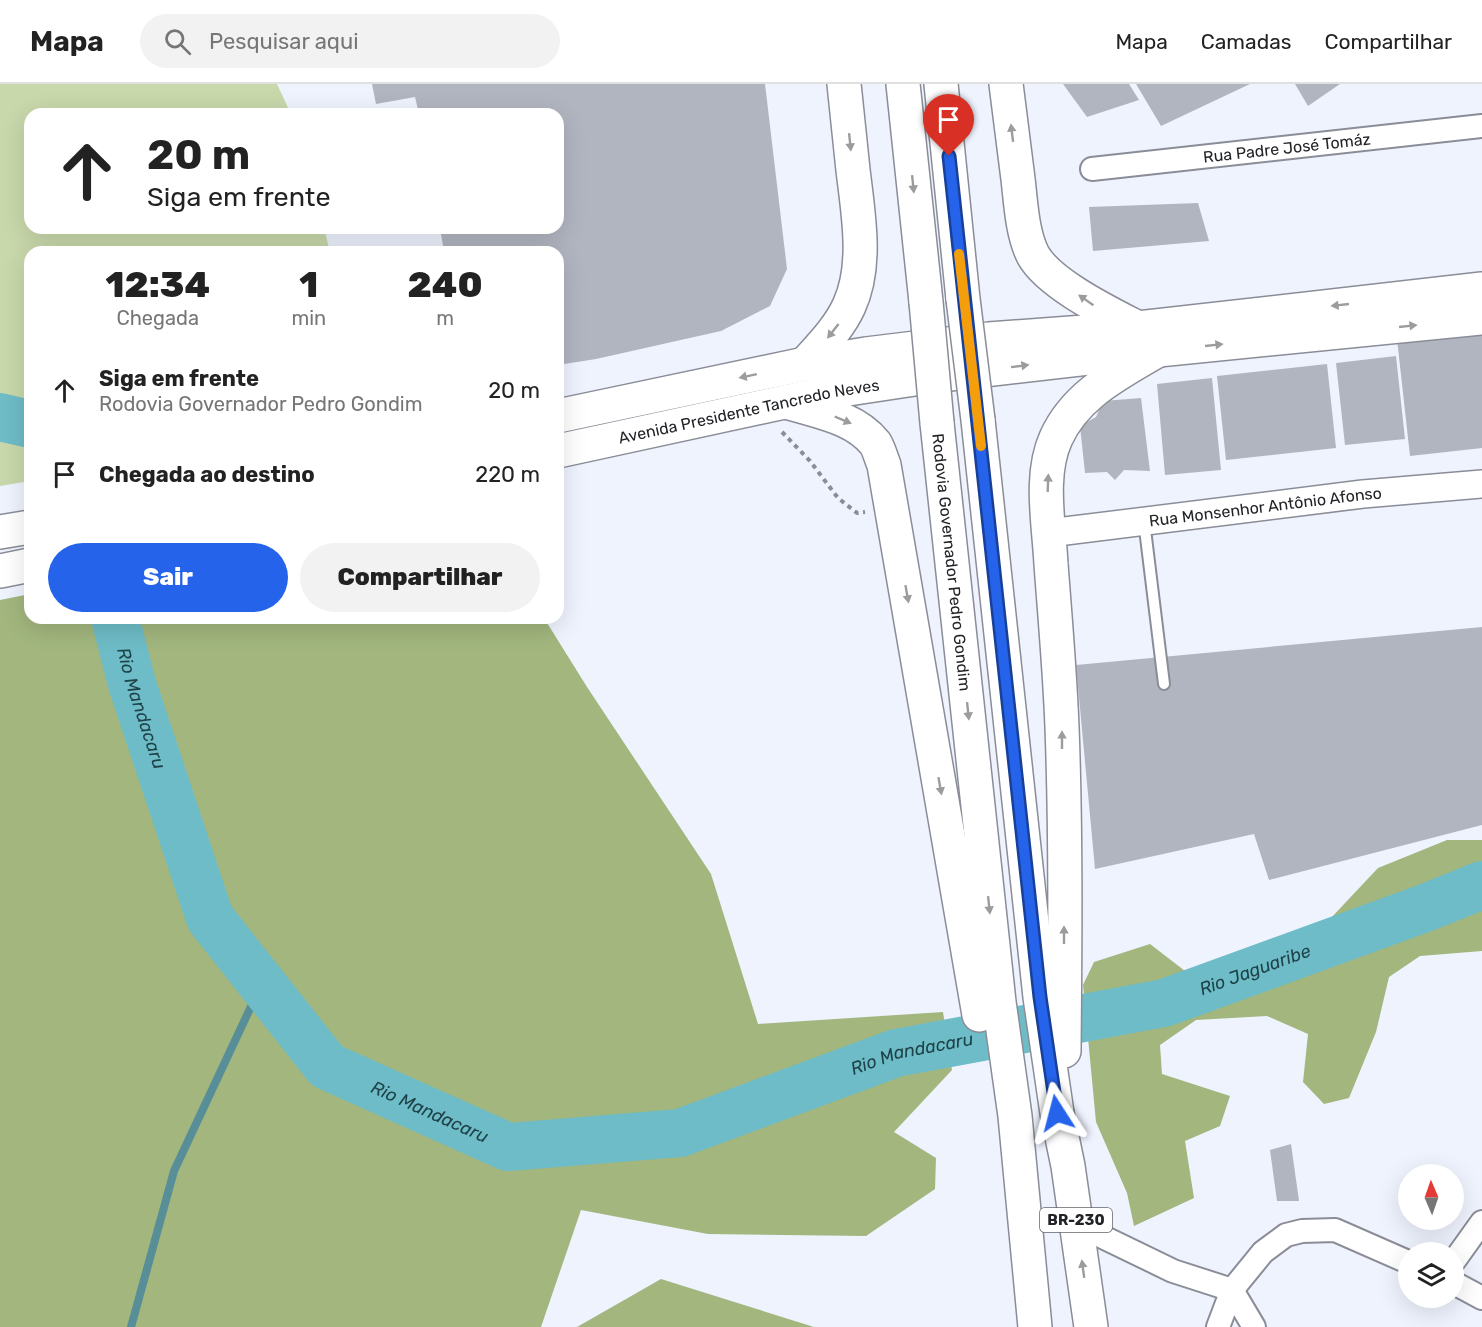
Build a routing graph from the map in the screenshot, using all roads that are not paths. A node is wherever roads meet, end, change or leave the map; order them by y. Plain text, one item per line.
1 (844, 84) edge
2 (903, 84) edge
3 (941, 84) edge
4 (1006, 84) edge
5 (1482, 126) edge
6 (1092, 170) dead end
7 (1482, 289) edge
8 (1482, 318) edge
9 (1148, 339) junction
10 (940, 360) junction
11 (805, 364) junction
12 (564, 415) edge
13 (784, 417) junction
14 (564, 451) edge
15 (1482, 484) edge
16 (1144, 521) junction
17 (24, 527) edge
18 (0, 532) edge
19 (1049, 533) junction
20 (1164, 684) dead end
21 (988, 1002) junction
22 (1050, 1006) junction
23 (1006, 1116) junction
24 (1482, 1222) edge
25 (1077, 1224) junction
26 (1464, 1247) edge
27 (1398, 1258) edge
28 (1464, 1288) edge
29 (1232, 1290) junction
30 (1482, 1298) edge
31 (1035, 1327) edge
32 (1091, 1327) edge
33 (1218, 1327) edge
34 (1254, 1327) edge

1 -> 11 main road
2 -> 21 main road, Rodovia Governador Pedro Gondim / BR-230, bridge
3 - 22 main road, bridge
9 -> 4 main road
5 - 6 street, Rua Padre José Tomáz
7 -> 9 main road
9 -> 8 main road
9 - 10 main road
19 -> 9 main road
10 - 11 main road, Avenida Presidente Tancredo Neves
10 - 13 main road, Avenida Presidente Tancredo Neves
11 -> 12 main road, Avenida Presidente Tancredo Neves
13 - 14 main road, Avenida Presidente Tancredo Neves
13 -> 21 main road
15 - 16 street, Rua Monsenhor Antônio Afonso
16 - 19 street, Rua Monsenhor Antônio Afonso
16 - 20 lane
17 - 18 main road
22 -> 19 main road
21 - 23 main road, Rodovia Governador Pedro Gondim / BR-230
21 - 23 main road
22 - 25 main road, BR-230
23 - 31 main road, BR-230
24 - 26 street
25 - 29 street
32 -> 25 main road, BR-230
27 - 29 street
28 - 30 street
29 - 33 street
29 - 34 street

